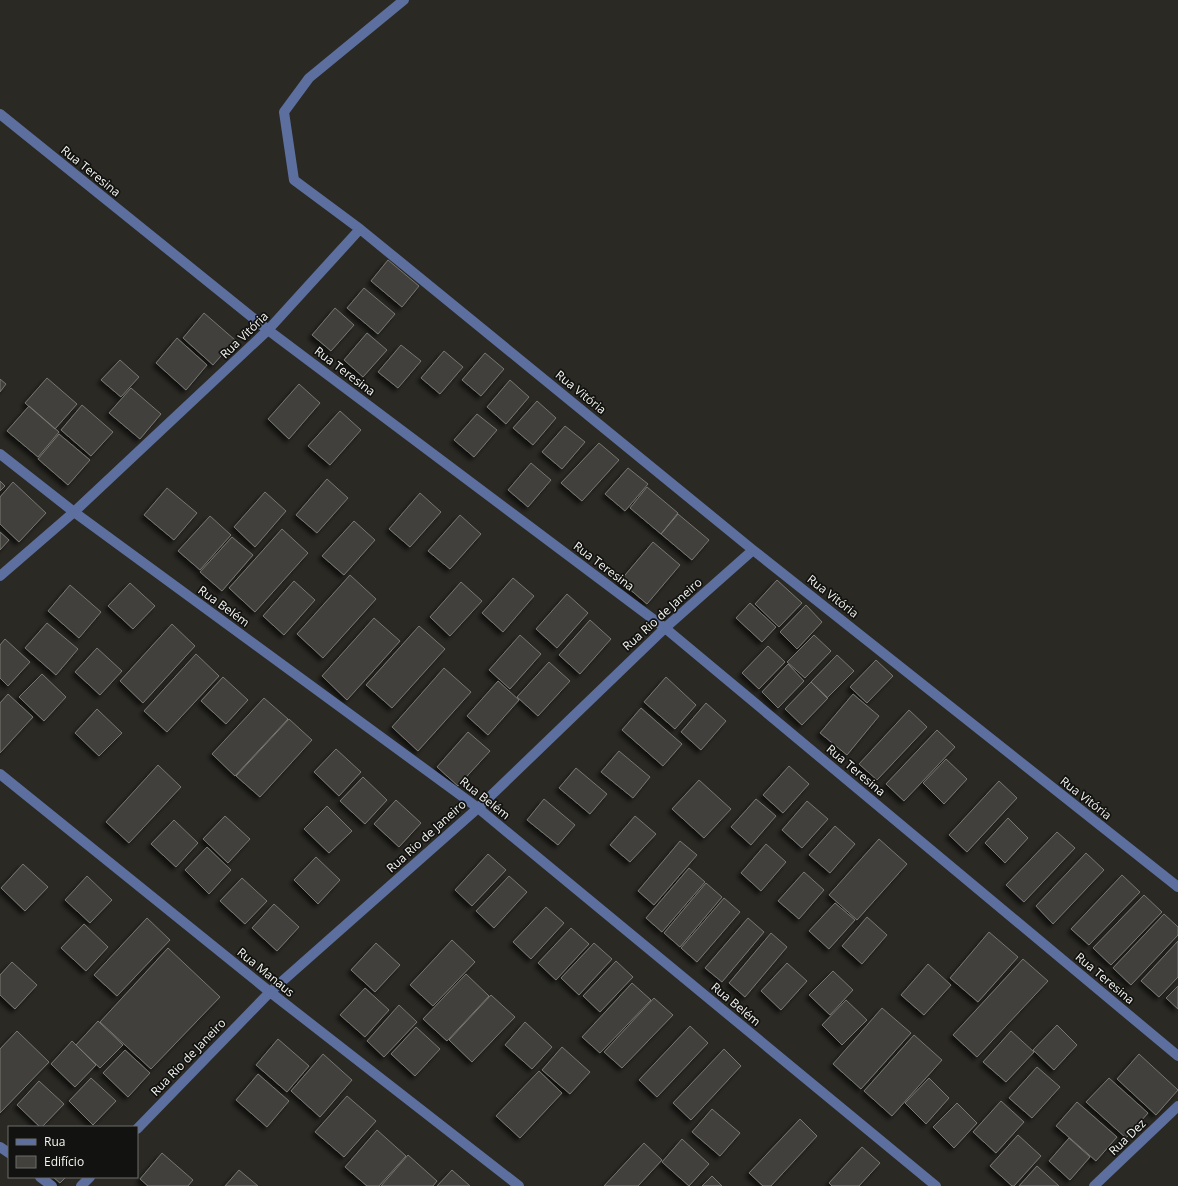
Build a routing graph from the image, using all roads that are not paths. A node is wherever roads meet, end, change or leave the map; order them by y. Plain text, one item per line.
1 (404, 0) edge
2 (0, 114) edge
3 (360, 229) junction
4 (268, 330) junction
5 (0, 454) edge
6 (74, 512) junction
7 (753, 550) junction
8 (0, 576) edge
9 (665, 628) junction
10 (0, 774) edge
11 (478, 808) junction
12 (1178, 887) edge
13 (270, 992) junction
14 (1178, 1056) edge
15 (1178, 1106) edge
16 (138, 1128) edge
17 (0, 1147) edge
18 (8, 1153) edge
19 (41, 1178) edge
20 (89, 1178) edge
21 (52, 1186) edge
22 (81, 1186) edge
23 (519, 1186) edge
24 (936, 1186) edge
25 (1094, 1186) edge

1 - 3 street
2 - 4 street, Rua Teresina
3 - 4 street, Rua Vitória
3 - 7 street, Rua Vitória
4 - 6 street, Rua Vitória
4 - 9 street, Rua Teresina
5 - 6 street, Rua Belém
6 - 8 street, Rua Vitória
6 - 11 street, Rua Belém
7 - 9 street, Rua Rio de Janeiro
7 - 12 street, Rua Vitória
9 - 11 street, Rua Rio de Janeiro
9 - 14 street, Rua Teresina
10 - 13 street, Rua Manaus
11 - 13 street, Rua Rio de Janeiro
11 - 24 street, Rua Belém
13 - 16 street, Rua Rio de Janeiro
13 - 23 street, Rua Manaus
15 - 25 street, Rua Dez
17 - 18 street
19 - 21 street
20 - 22 street

